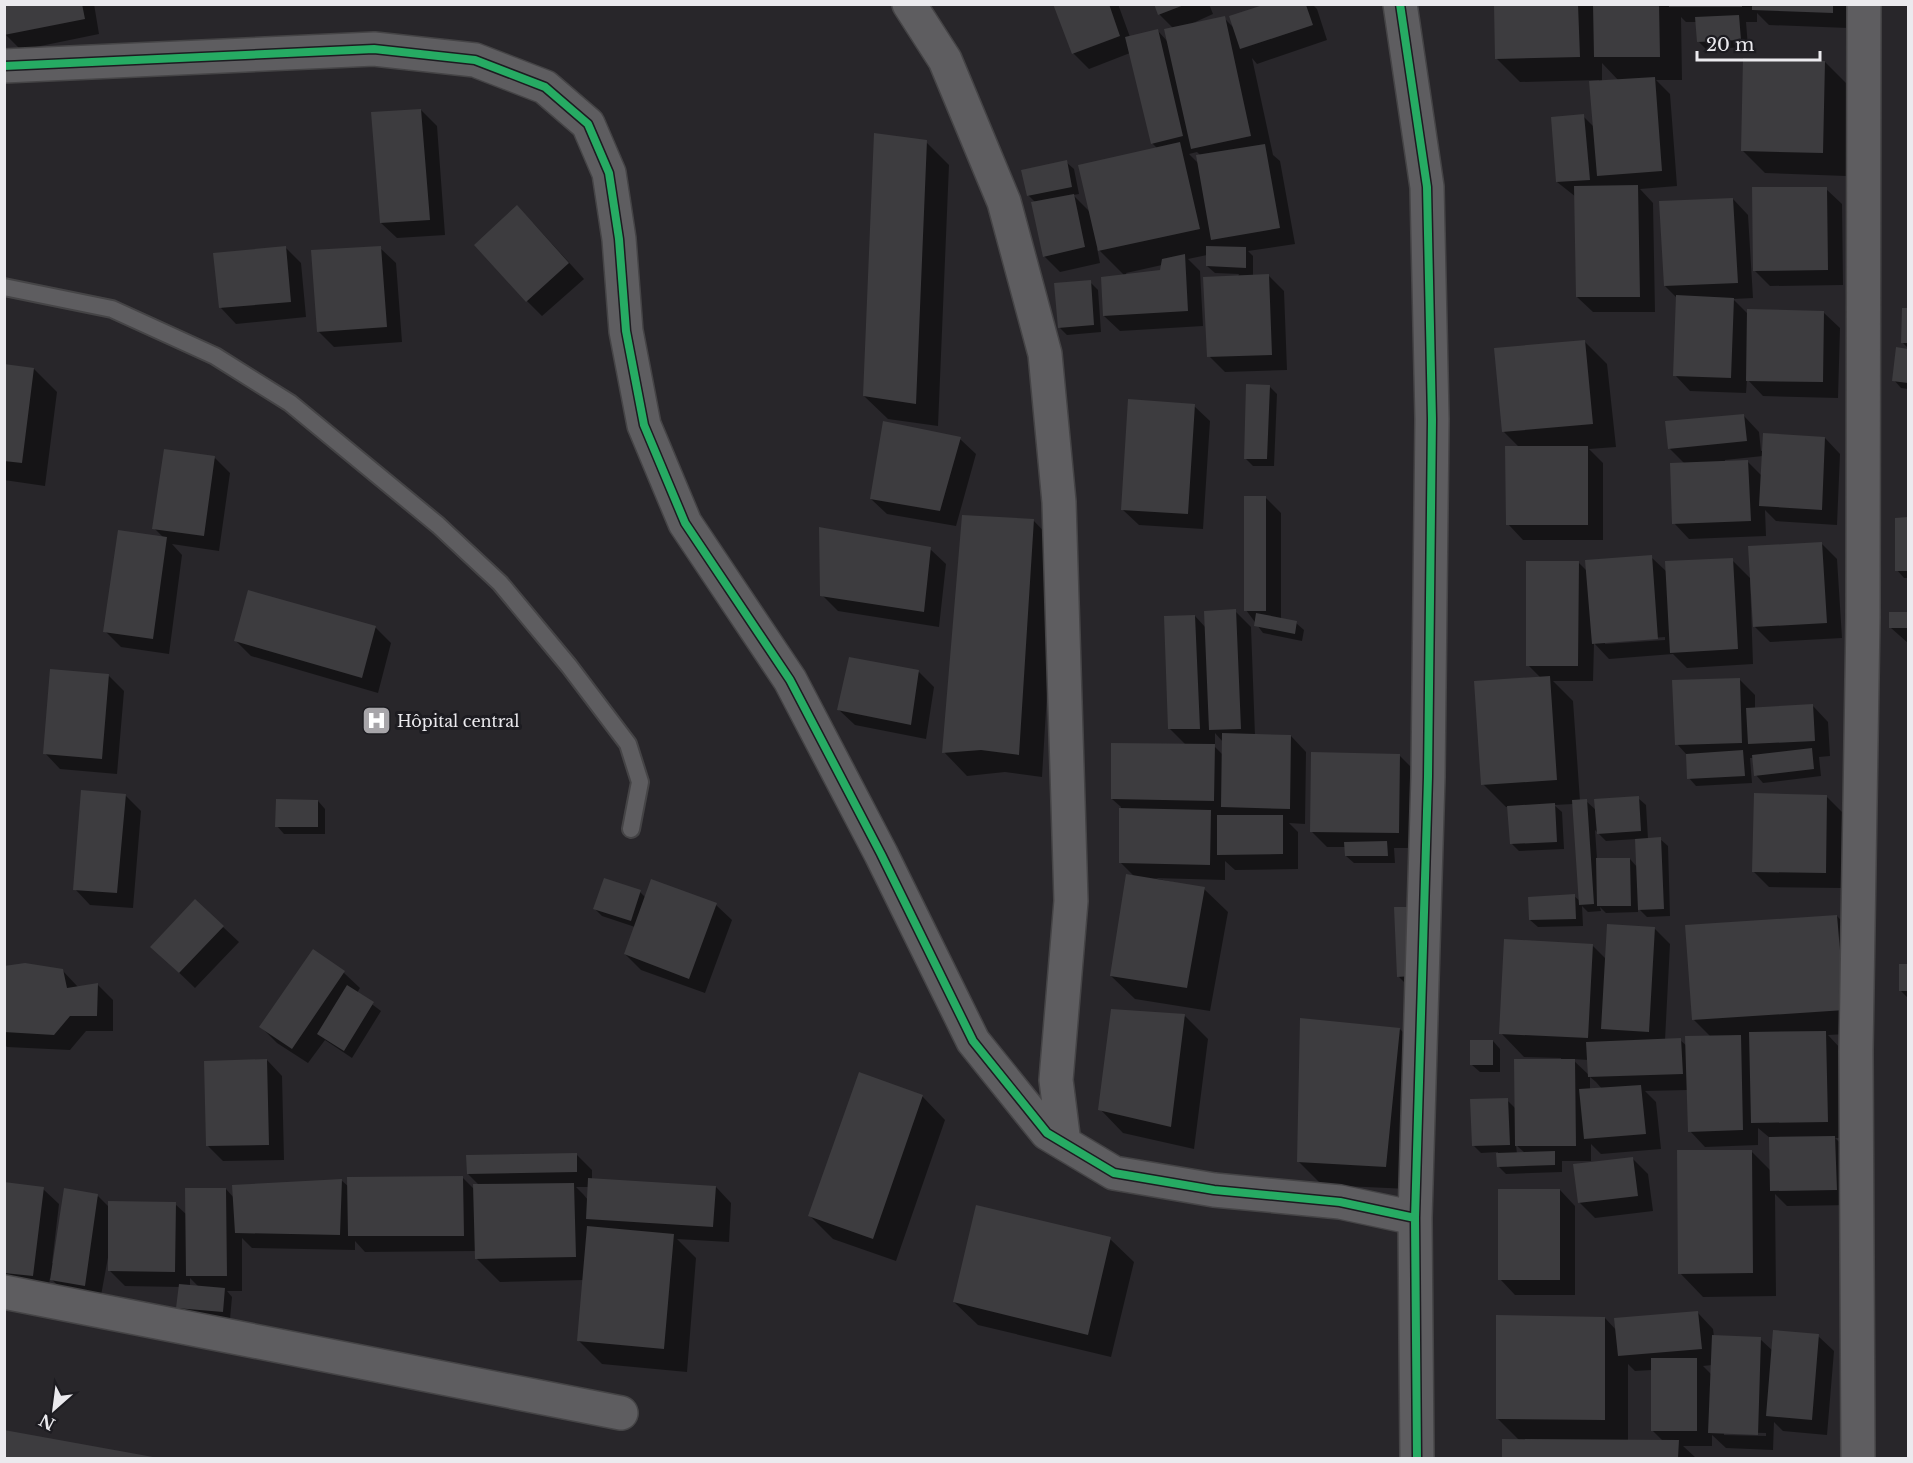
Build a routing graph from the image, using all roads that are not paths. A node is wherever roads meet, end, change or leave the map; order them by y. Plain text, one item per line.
1 (909, 4) edge
2 (1400, 4) edge
3 (1864, 4) edge
4 (4, 66) edge
5 (4, 287) edge
6 (631, 829) dead end
7 (1064, 1143) junction
8 (1415, 1218) junction
9 (4, 1292) edge
10 (621, 1413) dead end
11 (1417, 1458) edge
12 (1858, 1458) edge

1 - 7 street
2 - 8 street
3 - 12 street
4 - 7 street
5 - 6 lane
7 - 8 street
8 - 11 street
9 - 10 street

